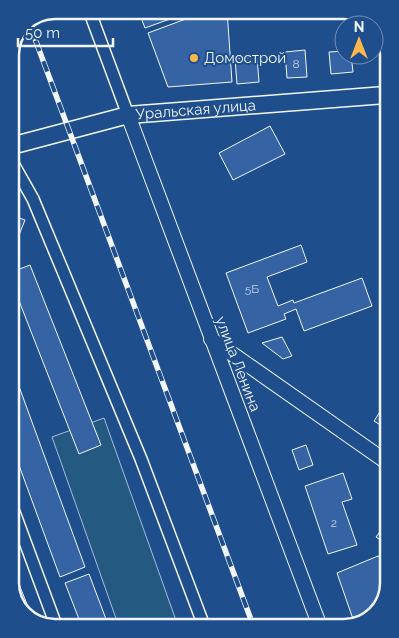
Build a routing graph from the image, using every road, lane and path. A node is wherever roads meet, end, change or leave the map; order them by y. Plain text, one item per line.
1 (92, 19) edge
2 (380, 95) edge
3 (128, 115) junction
4 (19, 144) edge
5 (19, 173) edge
6 (211, 339) junction
7 (380, 457) edge
8 (19, 525) edge
9 (54, 619) edge
10 (201, 619) edge
11 (317, 619) edge

1 - 3 street
2 - 3 main road, Уральская улица
3 - 4 main road, Уральская улица
3 - 6 street, улица Ленина
5 - 10 street
6 - 7 street
6 - 11 street, улица Ленина
8 - 9 street

